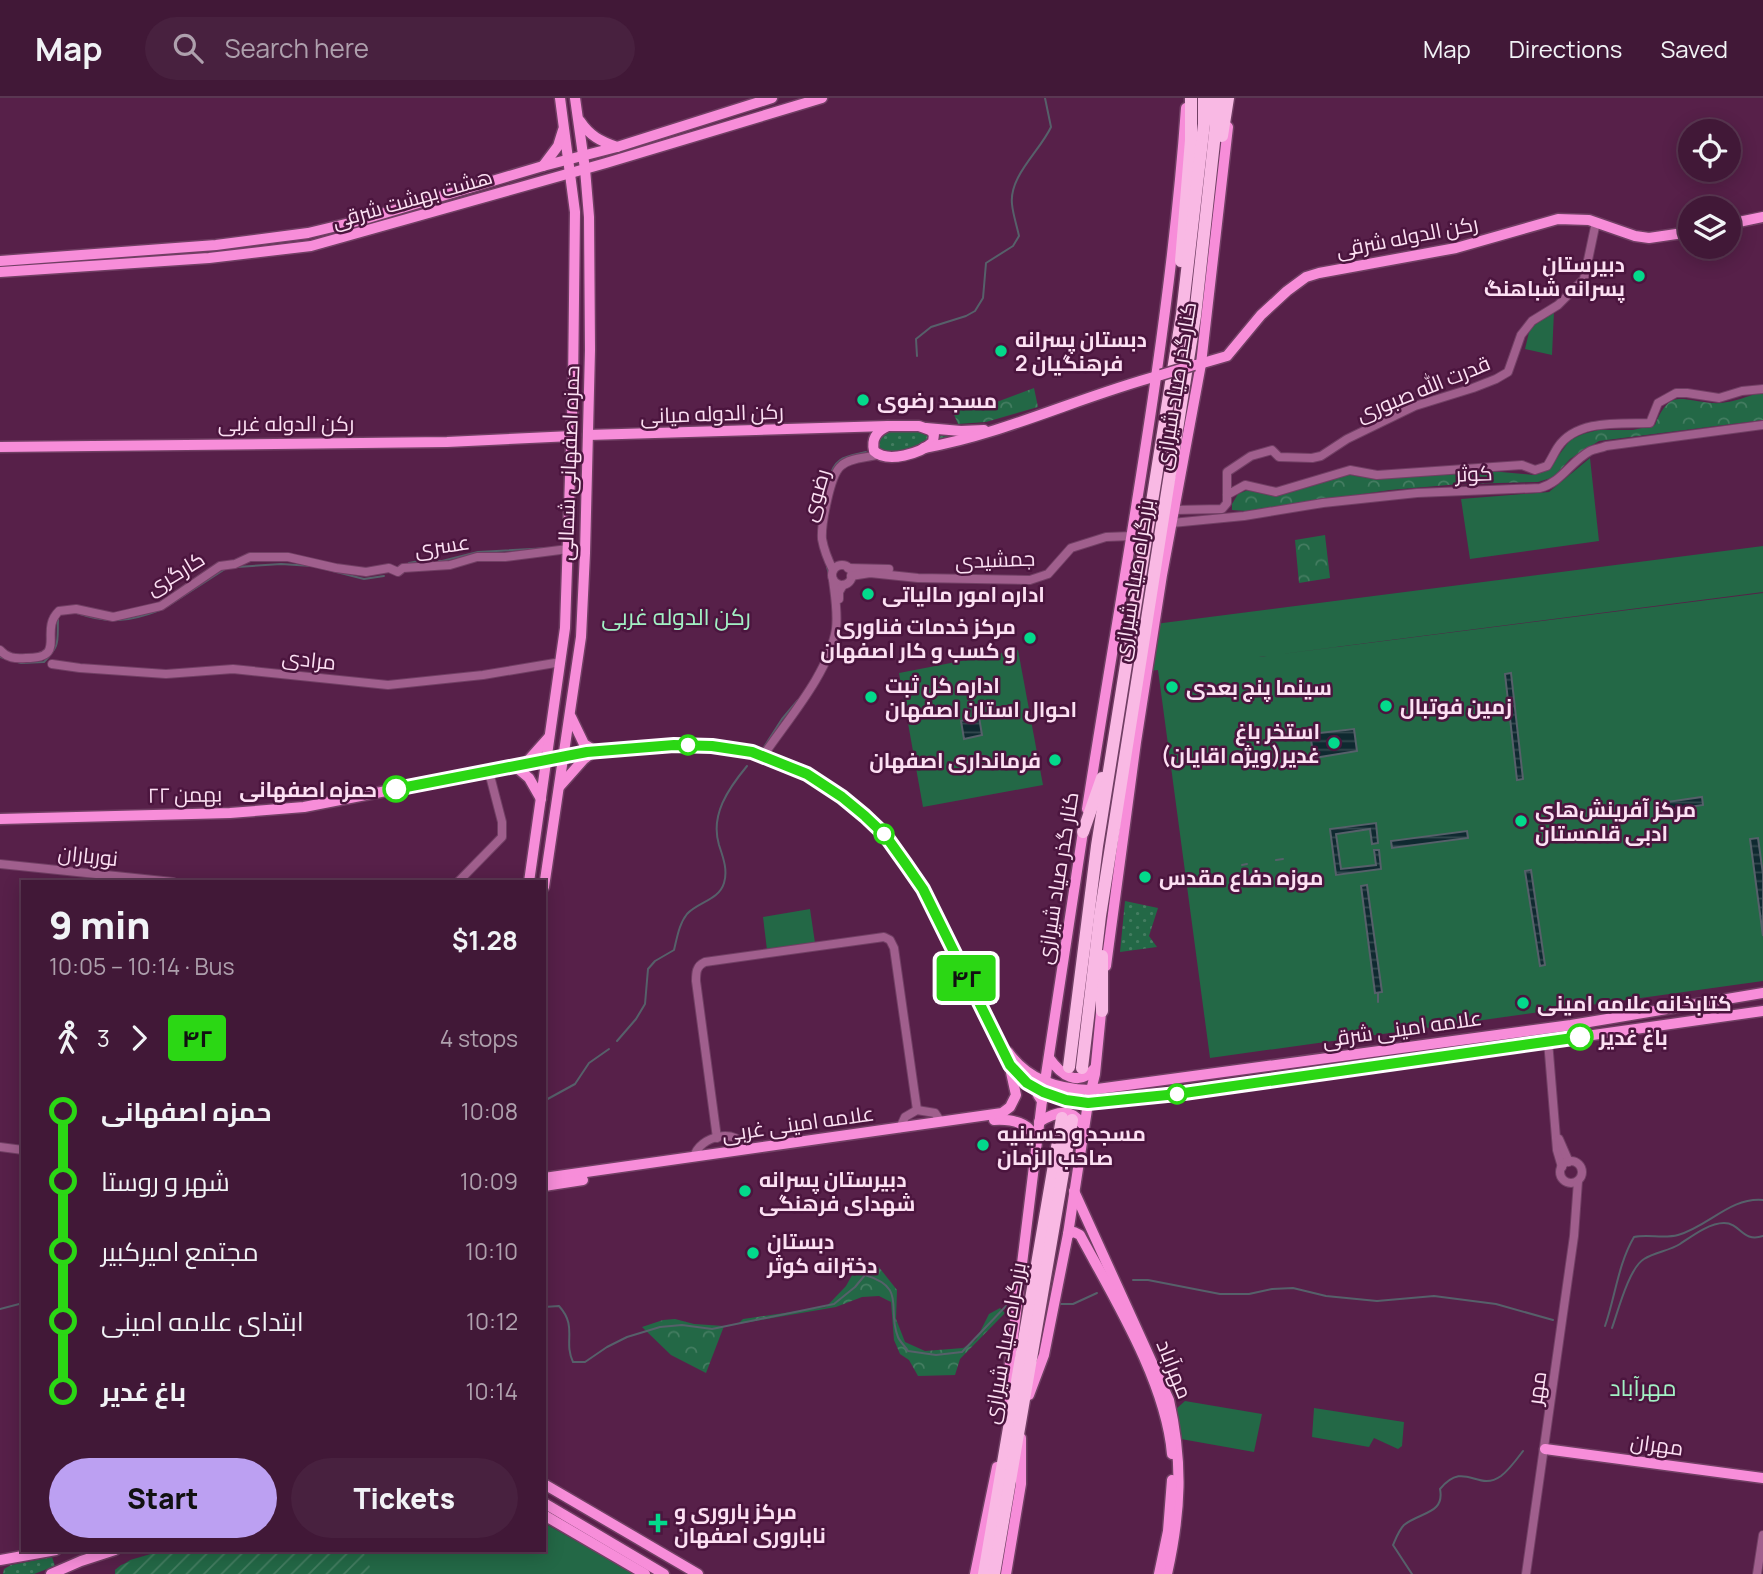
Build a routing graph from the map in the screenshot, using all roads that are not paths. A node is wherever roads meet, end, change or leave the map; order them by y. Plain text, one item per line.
1 (772, 98) edge
2 (822, 98) edge
3 (1189, 98) edge
4 (1204, 98) edge
5 (1216, 98) edge
6 (1229, 98) edge
7 (575, 100) edge
8 (561, 102) edge
9 (578, 118) junction
10 (564, 127) junction
11 (617, 147) junction
12 (583, 156) junction
13 (568, 160) junction
14 (606, 163) junction
15 (543, 166) junction
16 (585, 169) junction
17 (570, 173) junction
18 (549, 178) junction
19 (587, 190) junction
20 (574, 204) junction
21 (1763, 217) edge
22 (575, 222) junction
23 (589, 222) junction
24 (1596, 222) junction
25 (1741, 222) edge
26 (1678, 234) edge
27 (0, 261) edge
28 (0, 272) edge
29 (1189, 315) junction
30 (1198, 365) junction
31 (1159, 375) junction
32 (1128, 384) junction
33 (1763, 389) edge
34 (1153, 398) junction
35 (1763, 425) edge
36 (888, 426) junction
37 (838, 428) junction
38 (926, 428) junction
39 (1007, 428) junction
40 (952, 431) junction
41 (572, 436) junction
42 (588, 436) junction
43 (952, 443) junction
44 (0, 447) edge
45 (924, 449) junction
46 (875, 451) junction
47 (1227, 495) junction
48 (570, 506) junction
49 (586, 507) junction
50 (1174, 510) junction
51 (1172, 523) junction
52 (569, 526) junction
53 (585, 531) junction
54 (1132, 536) junction
55 (568, 549) junction
56 (282, 558) joint
57 (850, 572) junction
58 (833, 575) junction
59 (843, 585) junction
60 (0, 650) edge
61 (561, 662) junction
62 (1111, 662) joint
63 (52, 664) dead end
64 (555, 702) junction
65 (800, 706) junction
66 (571, 709) junction
67 (551, 734) junction
68 (1113, 744) junction
69 (595, 751) junction
70 (761, 755) junction
71 (563, 757) junction
72 (547, 760) junction
73 (1124, 761) junction
74 (520, 766) junction
75 (489, 772) junction
76 (559, 788) junction
77 (541, 799) junction
78 (538, 818) junction
79 (0, 819) edge
80 (554, 819) junction
81 (1083, 832) junction
82 (0, 864) edge
83 (154, 880) edge
84 (460, 880) edge
85 (529, 880) edge
86 (545, 880) edge
87 (1763, 993) edge
88 (1698, 1003) junction
89 (1102, 1011) junction
90 (1763, 1011) edge
91 (1700, 1019) junction
92 (1548, 1041) junction
93 (1049, 1058) junction
94 (1275, 1065) junction
95 (1085, 1069) junction
96 (1017, 1070) junction
97 (1277, 1079) junction
98 (1111, 1087) junction
99 (1090, 1090) junction
100 (1044, 1092) junction
101 (1087, 1109) junction
102 (917, 1110) junction
103 (1067, 1119) dead end
104 (941, 1122) junction
105 (1039, 1122) junction
106 (901, 1128) junction
107 (1084, 1132) junction
108 (717, 1138) junction
109 (1036, 1143) junction
110 (0, 1147) edge
111 (21, 1150) edge
112 (746, 1150) junction
113 (694, 1157) junction
114 (1566, 1164) junction
115 (546, 1178) edge
116 (1578, 1181) junction
117 (1566, 1182) junction
118 (546, 1186) edge
119 (1074, 1191) junction
120 (1577, 1207) junction
121 (1068, 1234) junction
122 (1093, 1248) junction
123 (1016, 1414) junction
124 (1545, 1449) junction
125 (1763, 1478) edge
126 (546, 1484) edge
127 (546, 1504) edge
128 (546, 1516) edge
129 (1763, 1535) edge
130 (46, 1552) edge
131 (110, 1552) edge
132 (2, 1561) edge
133 (51, 1574) edge
134 (645, 1574) edge
135 (664, 1574) edge
136 (698, 1574) edge
137 (975, 1574) edge
138 (984, 1574) edge
139 (994, 1574) edge
140 (1006, 1574) edge
141 (1159, 1574) edge
142 (1167, 1574) edge
143 (1526, 1574) edge
144 (1757, 1574) edge

1 - 11 main road, هشت بهشت شرقی
2 - 14 main road, هشت بهشت شرقی
3 - 29 highway
3 - 31 main road, کنارگذر صیاد شیرازی
4 - 29 highway, بزرگراه صیاد شیرازی
5 - 29 highway, بزرگراه صیاد شیرازی
6 - 29 highway
6 - 30 main road, کنارگذر صیاد شیرازی
7 - 8 main road
7 - 9 main road, حمزه اصفهانی شمالی
8 - 10 main road, حمزه اصفهانی شمالی
9 - 11 main road
9 - 12 main road, حمزه اصفهانی شمالی
10 - 13 main road, حمزه اصفهانی شمالی
10 - 15 main road
11 - 12 main road, هشت بهشت شرقی
12 - 13 main road, هشت بهشت شرقی
12 - 16 main road, حمزه اصفهانی شمالی
13 - 15 main road, هشت بهشت شرقی
13 - 17 main road, حمزه اصفهانی شمالی
14 - 16 main road, هشت بهشت شرقی
14 - 19 main road
15 - 27 main road, هشت بهشت شرقی
16 - 17 main road, هشت بهشت شرقی
16 - 19 main road, حمزه اصفهانی شمالی
17 - 18 main road, هشت بهشت شرقی
17 - 20 main road, حمزه اصفهانی شمالی
18 - 20 main road
18 - 28 main road, هشت بهشت شرقی
19 - 23 main road, حمزه اصفهانی شمالی
20 - 22 main road, حمزه اصفهانی شمالی
21 - 25 main road
22 - 23 main road
22 - 41 main road, حمزه اصفهانی شمالی
23 - 42 main road, حمزه اصفهانی شمالی
24 - 26 main road, رکن الدوله شرقی
24 - 30 main road, رکن الدوله شرقی
24 - 47 street, قدرت الله صبوری
29 - 68 highway, بزرگراه صیاد شیرازی
29 - 73 highway, بزرگراه صیاد شیرازی
30 - 31 main road, رکن الدوله شرقی, bridge
30 - 50 main road, کنارگذر صیاد شیرازی
31 - 32 main road
31 - 34 main road, کنارگذر صیاد شیرازی
32 - 34 main road
32 - 39 main road
33 - 47 street
34 - 54 main road, کنارگذر صیاد شیرازی
35 - 51 street, کوثر
36 - 37 main road, رکن الدوله میانی
36 - 38 main road, رکن الدوله میانی
36 - 46 main road
37 - 42 main road, رکن الدوله میانی
37 - 46 main road, رکن الدوله میانی
38 - 40 main road
38 - 45 main road
39 - 40 main road
39 - 43 main road
40 - 43 main road
41 - 44 main road, رکن الدوله غربی
41 - 48 main road, حمزه اصفهانی شمالی
42 - 49 main road, حمزه اصفهانی شمالی
43 - 45 main road
45 - 46 main road
46 - 58 street, رضوی
47 - 50 street
48 - 49 main road
48 - 52 main road, حمزه اصفهانی شمالی
49 - 53 main road, حمزه اصفهانی شمالی
50 - 51 main road, کنارگذر صیاد شیرازی
51 - 89 main road, کنارگذر صیاد شیرازی
52 - 53 main road
52 - 55 main road, حمزه اصفهانی شمالی
53 - 66 main road, حمزه اصفهانی شمالی
54 - 57 street, جمشیدی
54 - 62 main road, کنارگذر صیاد شیرازی
55 - 56 street, عسری
55 - 61 main road, حمزه اصفهانی شمالی
56 - 60 street, کارگری
57 - 58 street
57 - 59 street
58 - 59 street
58 - 65 street
59 - 65 street
61 - 63 street, مرادی
61 - 64 main road, حمزه اصفهانی شمالی
62 - 81 main road, کنار گذر صیاد شیرازی
64 - 66 main road
64 - 67 main road, حمزه اصفهانی شمالی
65 - 70 street
66 - 69 main road
66 - 71 main road, حمزه اصفهانی شمالی
67 - 72 main road, حمزه اصفهانی شمالی
67 - 74 main road
68 - 81 highway
68 - 95 highway, بزرگراه صیاد شیرازی
69 - 70 main road, ۲۲ بهمن
69 - 71 main road, ۲۲ بهمن
69 - 76 main road
70 - 96 main road, ۲۲ بهمن
71 - 72 main road, ۲۲ بهمن
71 - 76 main road, حمزه اصفهانی شمالی
72 - 74 main road, ۲۲ بهمن
72 - 77 main road, حمزه اصفهانی شمالی
73 - 89 highway
73 - 95 highway, بزرگراه صیاد شیرازی
74 - 75 main road, ۲۲ بهمن
74 - 77 main road
75 - 79 main road, ۲۲ بهمن
75 - 84 street
76 - 80 main road, حمزه اصفهانی شمالی
77 - 78 main road, حمزه اصفهانی شمالی
78 - 80 main road
78 - 85 main road, حمزه اصفهانی شمالی
80 - 86 main road, حمزه اصفهانی شمالی
81 - 93 main road, کنار گذر صیاد شیرازی
82 - 83 street, نورباران
87 - 88 main road, علامه امینی شرقی
88 - 91 main road
88 - 94 main road, علامه امینی شرقی
89 - 95 main road, کنارگذر صیاد شیرازی
90 - 91 main road, علامه امینی شرقی
91 - 92 main road, علامه امینی شرقی
92 - 97 main road, علامه امینی شرقی
92 - 114 street
93 - 95 main road
93 - 96 main road
93 - 100 main road, کنار گذر صیاد شیرازی
94 - 97 main road
94 - 98 main road, علامه امینی شرقی
95 - 98 main road
95 - 99 main road, کنارگذر صیاد شیرازی
96 - 100 main road
96 - 100 main road
96 - 104 main road, علامه امینی غربی
97 - 101 main road, علامه امینی شرقی
98 - 99 main road, علامه امینی شرقی
99 - 100 main road, علامه امینی شرقی
99 - 101 main road, کنارگذر صیاد شیرازی
100 - 101 main road, علامه امینی شرقی
100 - 105 main road, کنار گذر صیاد شیرازی
101 - 107 main road, کنارگذر صیاد شیرازی
102 - 104 street
102 - 106 street
102 - 108 street
103 - 123 highway, بزرگراه صیاد شیرازی
104 - 106 main road, علامه امینی غربی
105 - 107 main road
105 - 109 main road, کنار گذر صیاد شیرازی
106 - 112 main road, علامه امینی غربی
107 - 119 main road, کنارگذر صیاد شیرازی
108 - 112 street
108 - 113 street
109 - 118 main road, علامه امینی غربی
109 - 123 main road, کنار گذر صیاد شیرازی
110 - 111 street
112 - 113 main road, علامه امینی غربی
113 - 115 main road, علامه امینی غربی
114 - 116 street
114 - 117 street
116 - 117 street
116 - 120 street, مهر
117 - 120 street
119 - 121 main road, کنارگذر صیاد شیرازی
119 - 122 main road, مهرآباد
120 - 124 street, مهر
121 - 122 main road, مهرآباد
121 - 123 main road, کنارگذر صیاد شیرازی
122 - 141 main road, مهرآباد
122 - 142 main road, مهرآباد
123 - 137 main road
123 - 138 highway, بزرگراه صیاد شیرازی
123 - 139 highway, بزرگراه صیاد شیرازی
123 - 140 main road
124 - 125 main road, مهران
124 - 143 street, مهر
126 - 136 main road
127 - 135 main road
128 - 134 main road
129 - 144 street
130 - 132 main road
131 - 133 main road

